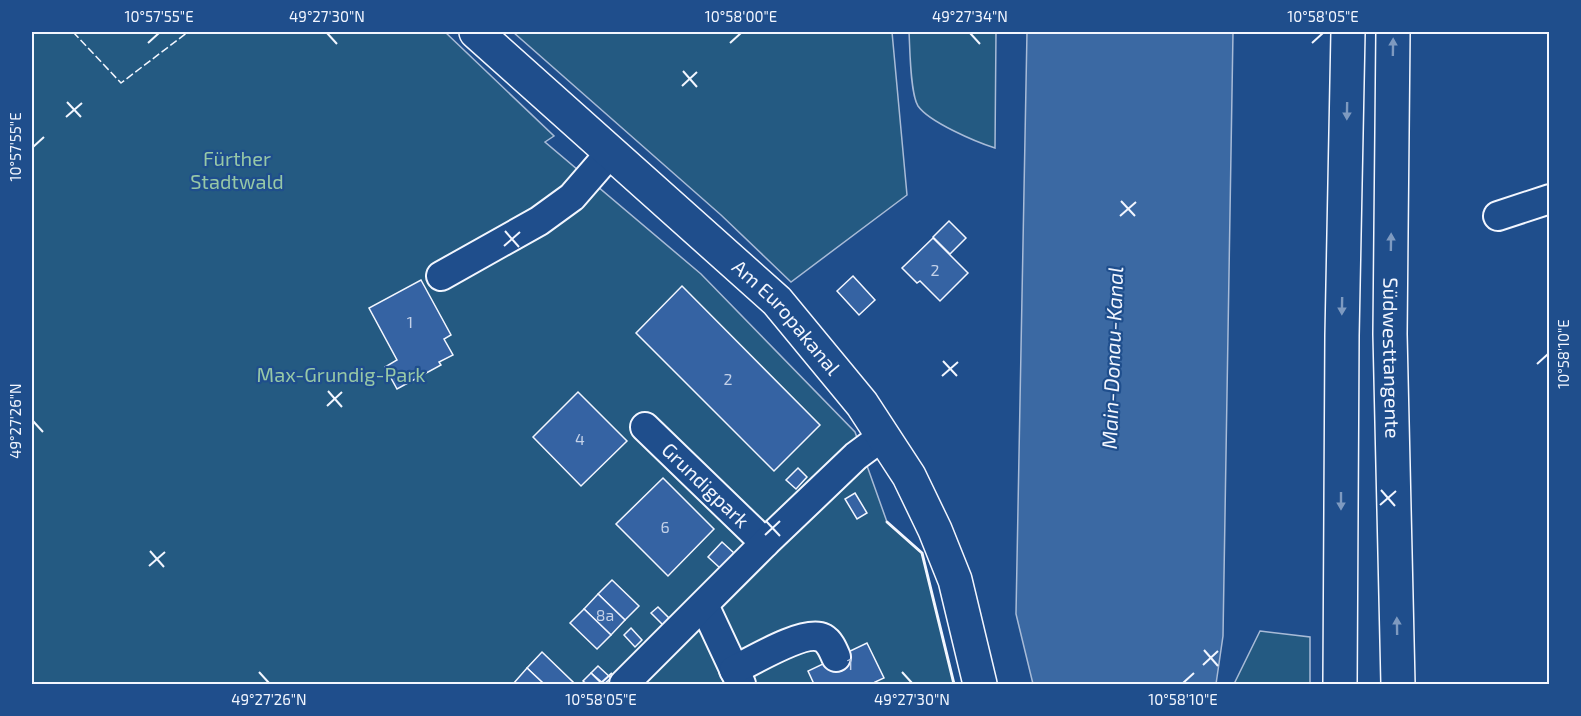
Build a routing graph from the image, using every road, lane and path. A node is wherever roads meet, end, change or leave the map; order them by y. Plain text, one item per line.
1 (476, 32) edge
2 (1348, 32) edge
3 (1394, 32) edge
4 (611, 152) junction
5 (1550, 199) edge
6 (1498, 216) dead end
7 (441, 276) dead end
8 (645, 427) dead end
9 (883, 436) junction
10 (765, 543) junction
11 (704, 605) junction
12 (836, 657) dead end
13 (737, 677) edge
14 (624, 684) edge
15 (980, 684) edge
16 (1340, 684) edge
17 (1398, 684) edge

1 - 4 main road, Am Europakanal
2 -> 16 main road
17 -> 3 main road, Südwesttangente
4 - 7 street
4 - 9 main road, Am Europakanal
5 - 6 street
8 - 10 street, Grundigpark
9 - 10 street, Grundigpark
9 - 15 main road, Am Europakanal
10 - 11 street, Grundigpark
11 - 13 street
11 - 14 street, Grundigpark
12 - 13 street

